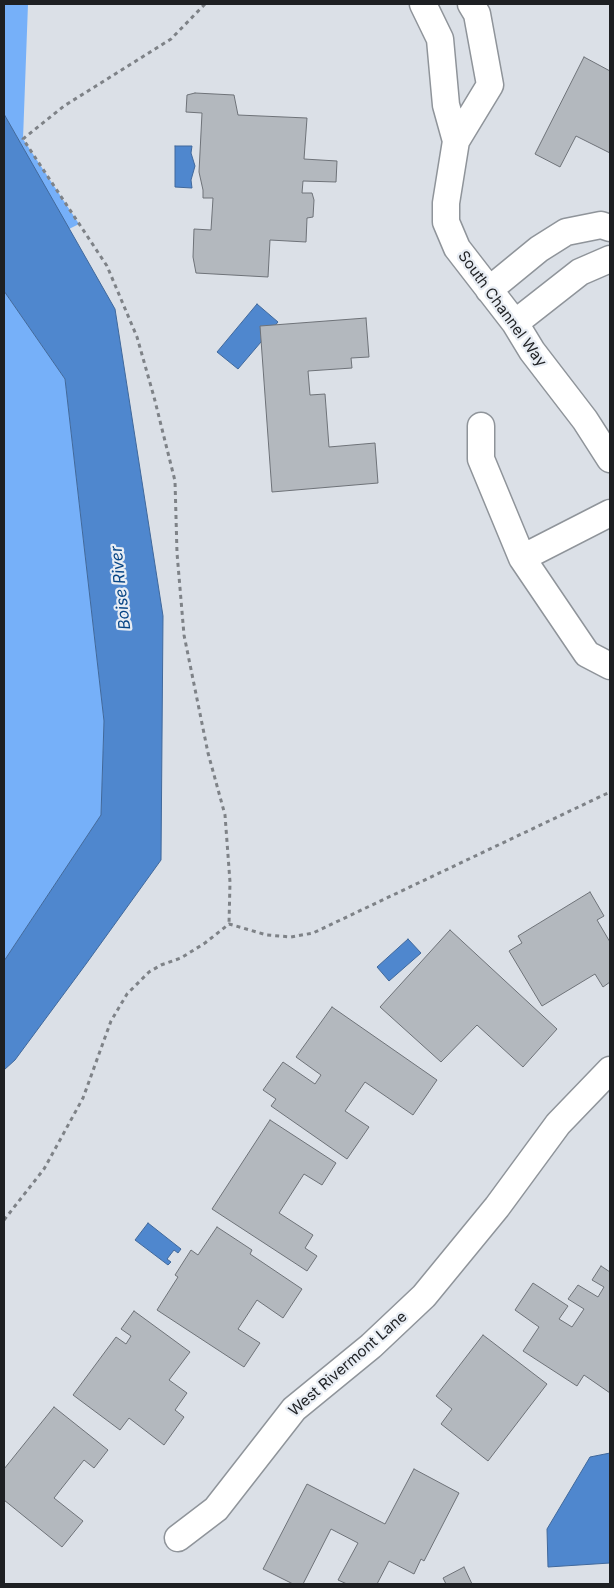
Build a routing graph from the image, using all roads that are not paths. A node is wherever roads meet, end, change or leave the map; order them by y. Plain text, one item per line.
1 (423, 4) edge
2 (472, 4) edge
3 (456, 141) junction
4 (610, 228) edge
5 (610, 259) edge
6 (489, 290) junction
7 (515, 323) junction
8 (481, 426) dead end
9 (610, 459) edge
10 (610, 513) edge
11 (522, 558) junction
12 (610, 666) edge
13 (610, 1070) edge
14 (178, 1538) dead end

1 - 3 street, South Channel Way
2 - 3 street, South Channel Way
3 - 6 street, South Channel Way
4 - 6 street
5 - 7 street
6 - 7 street, South Channel Way
7 - 9 street, South Channel Way
8 - 11 street
10 - 11 street
11 - 12 street
13 - 14 street, West Rivermont Lane

